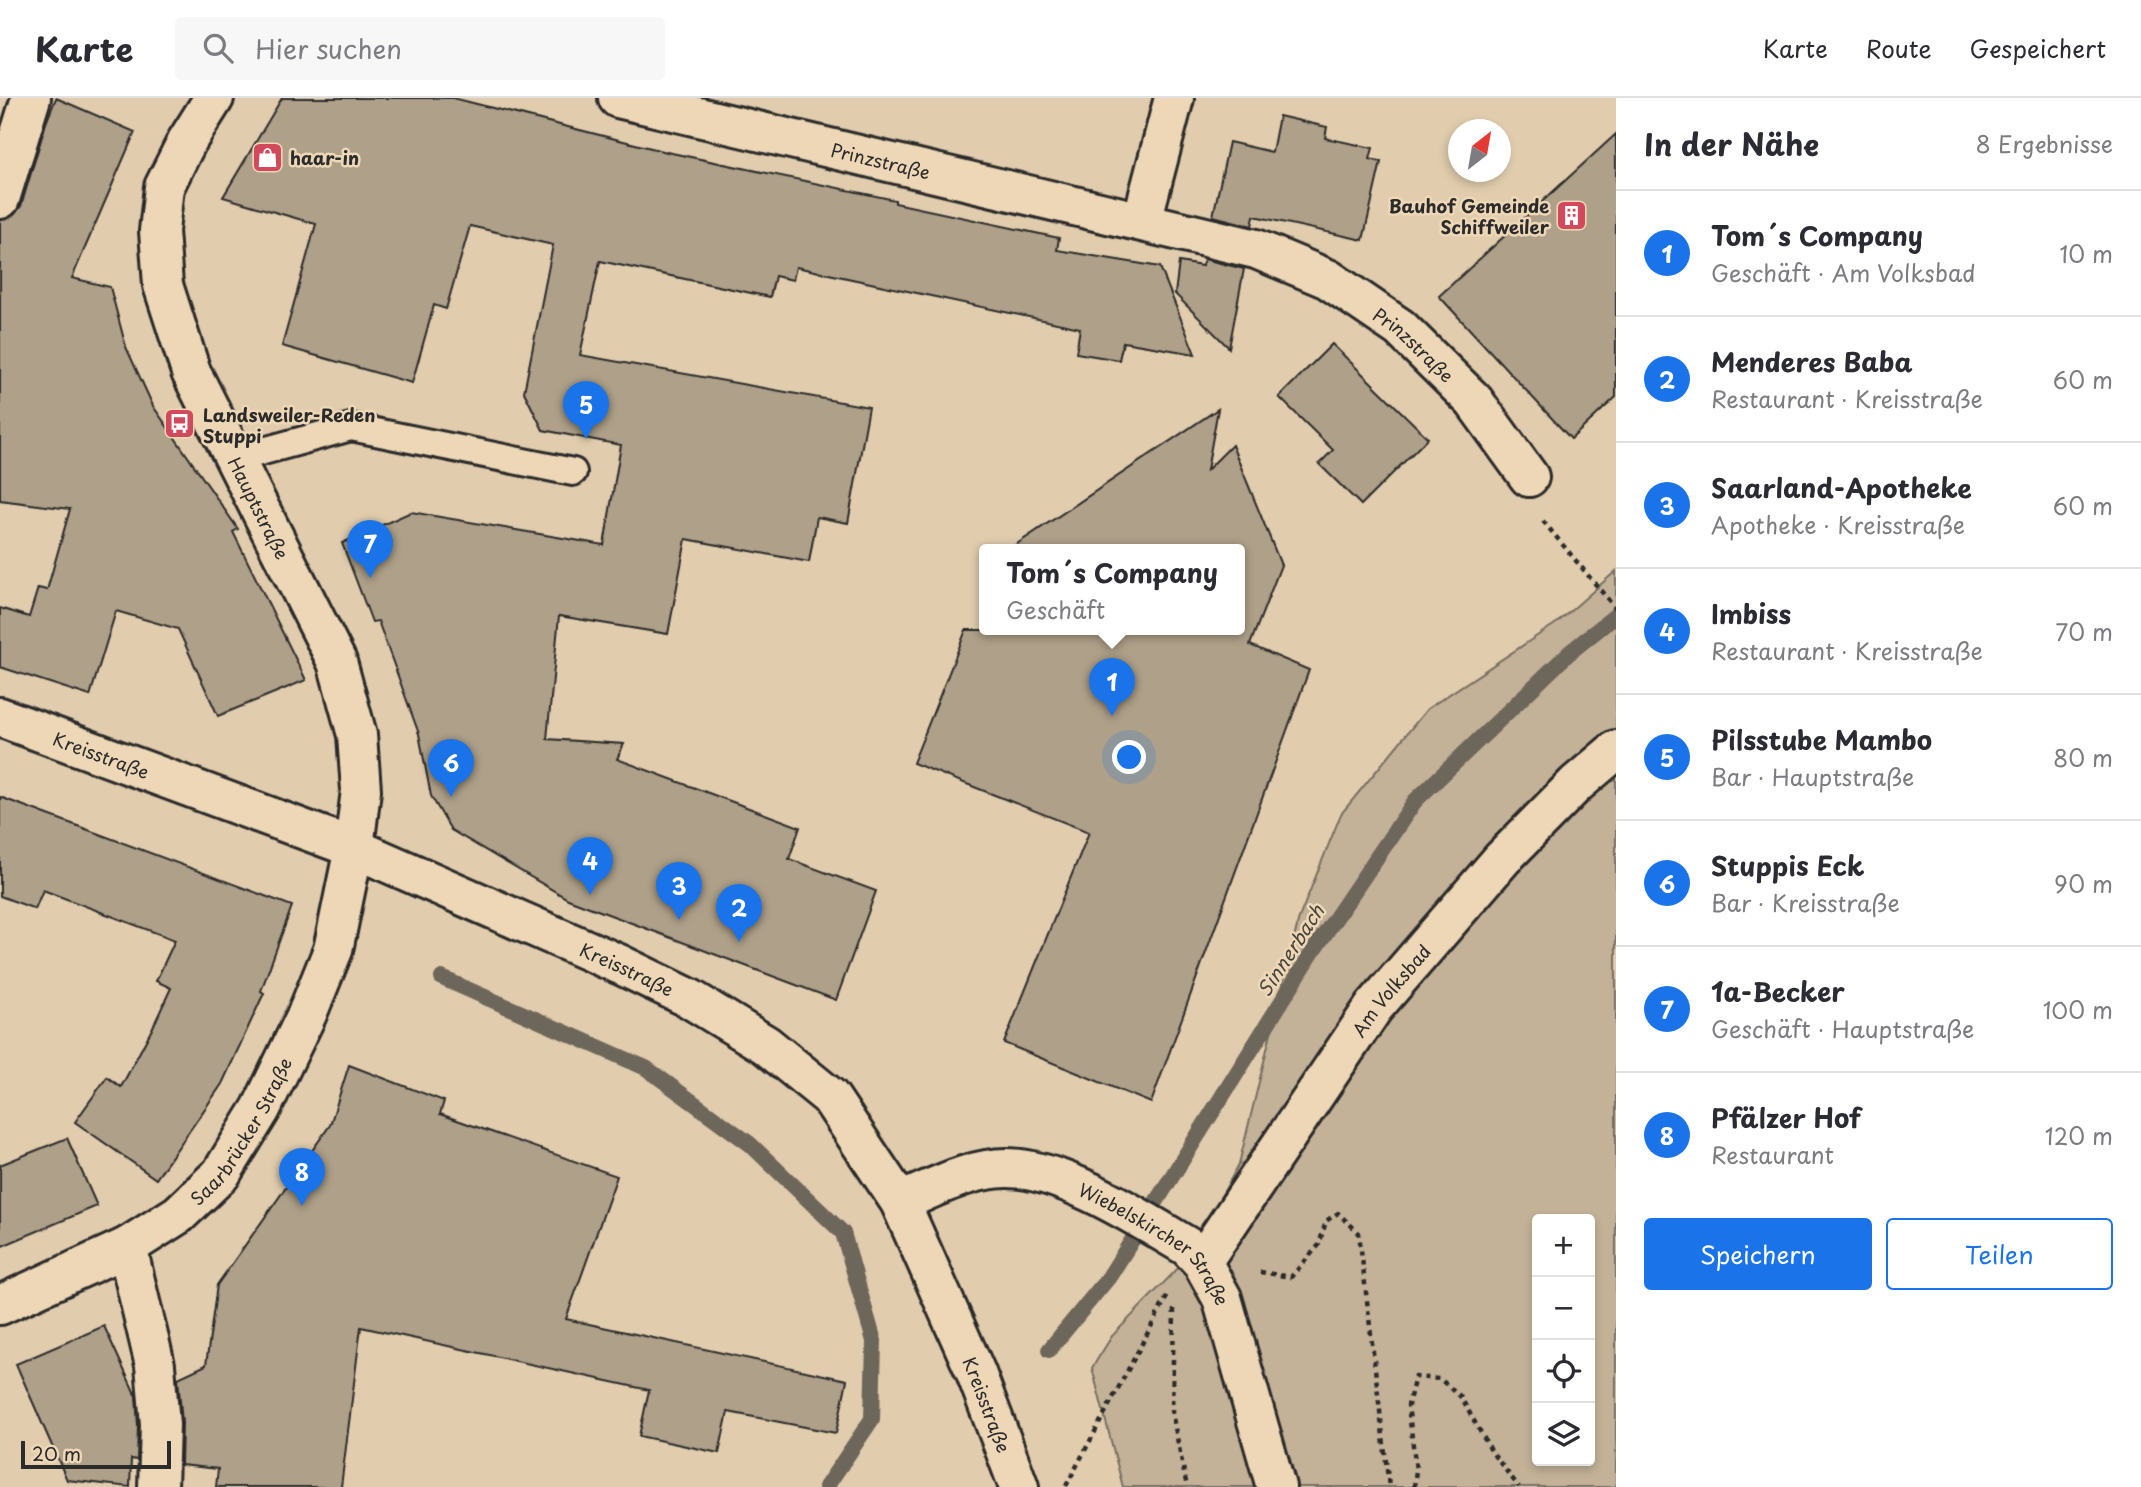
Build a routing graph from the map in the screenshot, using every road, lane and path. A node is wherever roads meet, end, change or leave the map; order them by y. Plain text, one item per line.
1 (32, 98) edge
2 (214, 98) edge
3 (618, 98) edge
4 (1174, 98) edge
5 (0, 199) edge
6 (1143, 221) junction
7 (234, 458) junction
8 (573, 472) dead end
9 (1529, 477) joint
10 (1616, 609) edge
11 (0, 717) edge
12 (1616, 750) edge
13 (354, 848) junction
14 (900, 1202) junction
15 (127, 1247) junction
16 (1188, 1272) junction
17 (1291, 1277) dead end
18 (0, 1305) edge
19 (1174, 1308) dead end
20 (158, 1487) edge
21 (1018, 1487) edge
22 (1066, 1487) edge
23 (1187, 1487) edge
24 (1276, 1487) edge
25 (1389, 1487) edge
26 (1415, 1487) edge
27 (1518, 1487) edge

1 - 5 street
2 - 7 street, Hauptstraße
3 - 6 street, Prinzstraße
4 - 6 street
6 - 9 street, Prinzstraße
7 - 8 lane
7 - 13 street, Hauptstraße
9 - 10 path
11 - 13 street, Kreisstraße
12 - 16 street, Am Volksbad
13 - 14 street, Kreisstraße
13 - 15 street, Saarbrücker Straße
14 - 16 street, Wiebelskircher Straße
14 - 21 street, Kreisstraße
15 - 18 street, Saarbrücker Straße
15 - 20 street
16 - 22 path
16 - 24 street, Wiebelskircher Straße
17 - 25 path
19 - 23 path
26 - 27 path

